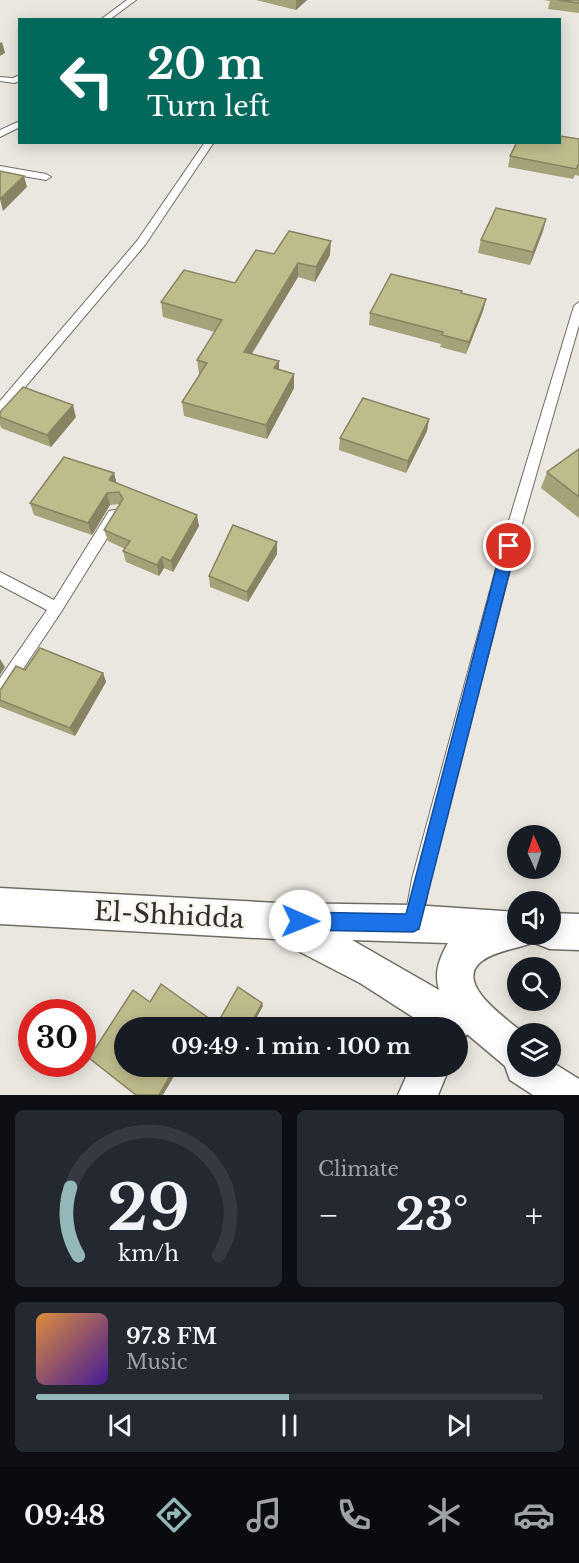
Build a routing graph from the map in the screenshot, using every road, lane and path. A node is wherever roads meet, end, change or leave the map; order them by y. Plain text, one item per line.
1 (132, 0) edge
2 (106, 18) edge
3 (0, 79) edge
4 (18, 80) edge
5 (18, 124) edge
6 (0, 134) edge
7 (209, 144) edge
8 (0, 169) edge
9 (46, 177) dead end
10 (579, 306) edge
11 (0, 409) edge
12 (117, 510) edge
13 (0, 578) edge
14 (56, 608) junction
15 (0, 691) edge
16 (0, 906) edge
17 (278, 921) junction
18 (413, 923) junction
19 (507, 930) edge
20 (561, 931) edge
21 (579, 932) edge
22 (507, 934) edge
23 (441, 1017) edge
24 (468, 1034) edge
25 (507, 1043) edge
26 (507, 1056) edge
27 (426, 1077) edge
28 (541, 1077) edge
29 (548, 1077) edge
30 (418, 1095) edge
31 (568, 1095) edge

1 - 2 lane
3 - 4 lane
5 - 6 lane
7 - 11 lane
8 - 9 lane
10 - 18 lane
12 - 14 lane
13 - 14 lane
14 - 15 lane
16 - 17 street, El-Shhidda
17 - 18 street, El-Shhidda
17 - 23 street
18 - 19 street, El-Shhidda
20 - 21 street
22 - 25 street
24 - 26 street
27 - 30 street
28 - 31 street
29 - 31 street

